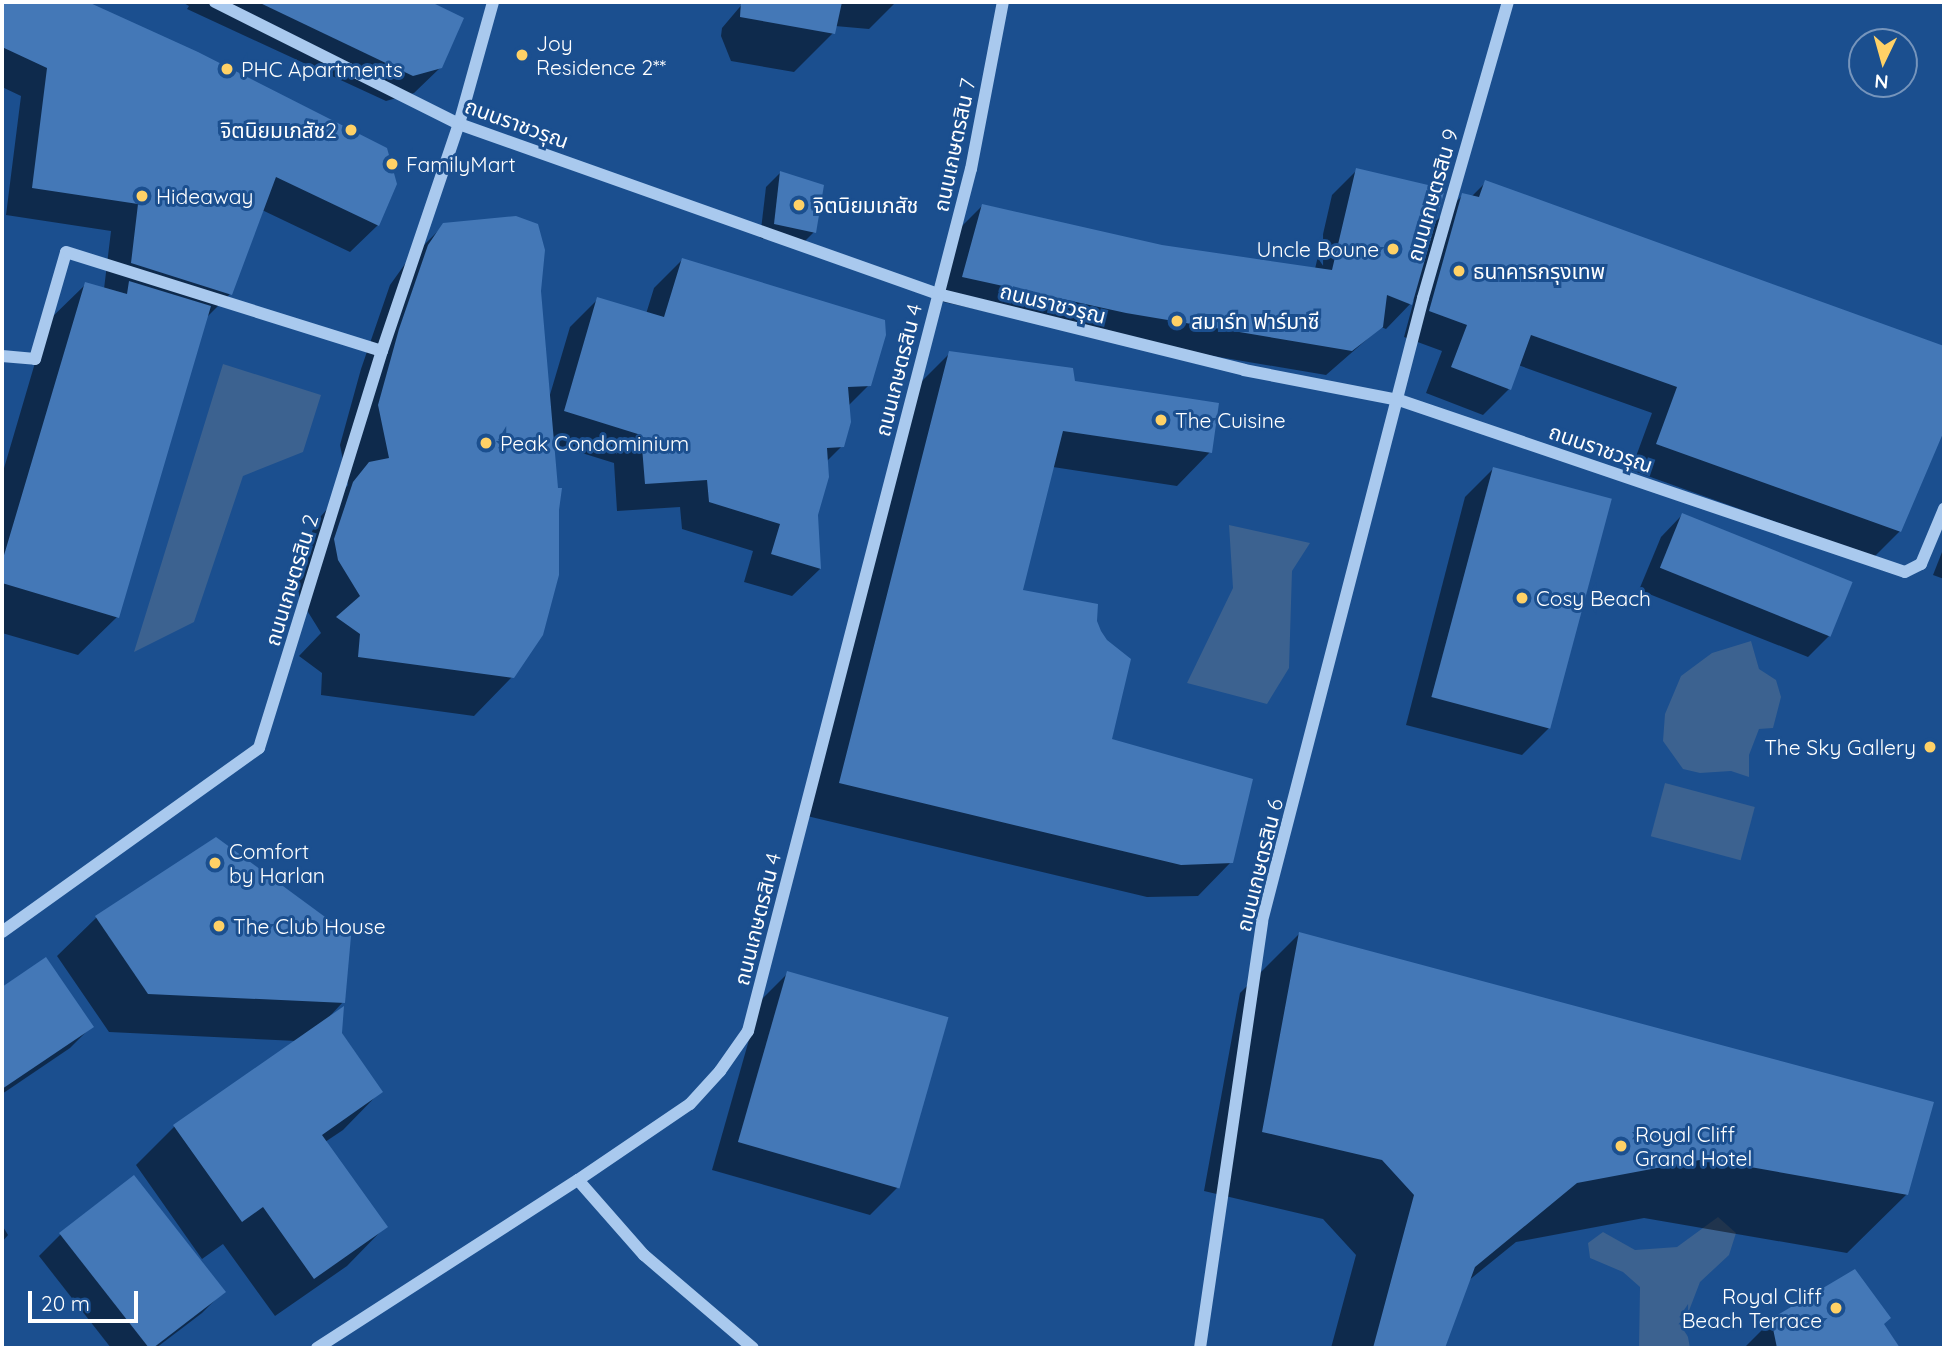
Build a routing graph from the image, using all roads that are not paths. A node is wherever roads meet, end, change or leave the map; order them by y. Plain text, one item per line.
1 (215, 2) edge
2 (493, 2) edge
3 (1003, 2) edge
4 (1508, 2) edge
5 (459, 124) junction
6 (938, 294) junction
7 (382, 351) junction
8 (2, 356) edge
9 (1399, 400) junction
10 (1944, 509) edge
11 (2, 932) edge
12 (578, 1180) junction
13 (317, 1348) edge
14 (753, 1348) edge
15 (1200, 1348) edge

1 - 5 street, ถนนราชวรุณ
2 - 5 street, ถนนเกษตรสิน 2
3 - 6 street, ถนนเกษตรสิน 7
4 - 9 street, ถนนเกษตรสิน 9
5 - 6 street, ถนนราชวรุณ
5 - 7 street, ถนนเกษตรสิน 2
6 - 9 street, ถนนราชวรุณ
6 - 12 street, ถนนเกษตรสิน 4
7 - 8 street
7 - 11 street, ถนนเกษตรสิน 2
9 - 10 street, ถนนราชวรุณ
9 - 15 street, ถนนเกษตรสิน 6
12 - 13 street, ถนนเกษตรสิน 4
12 - 14 street

